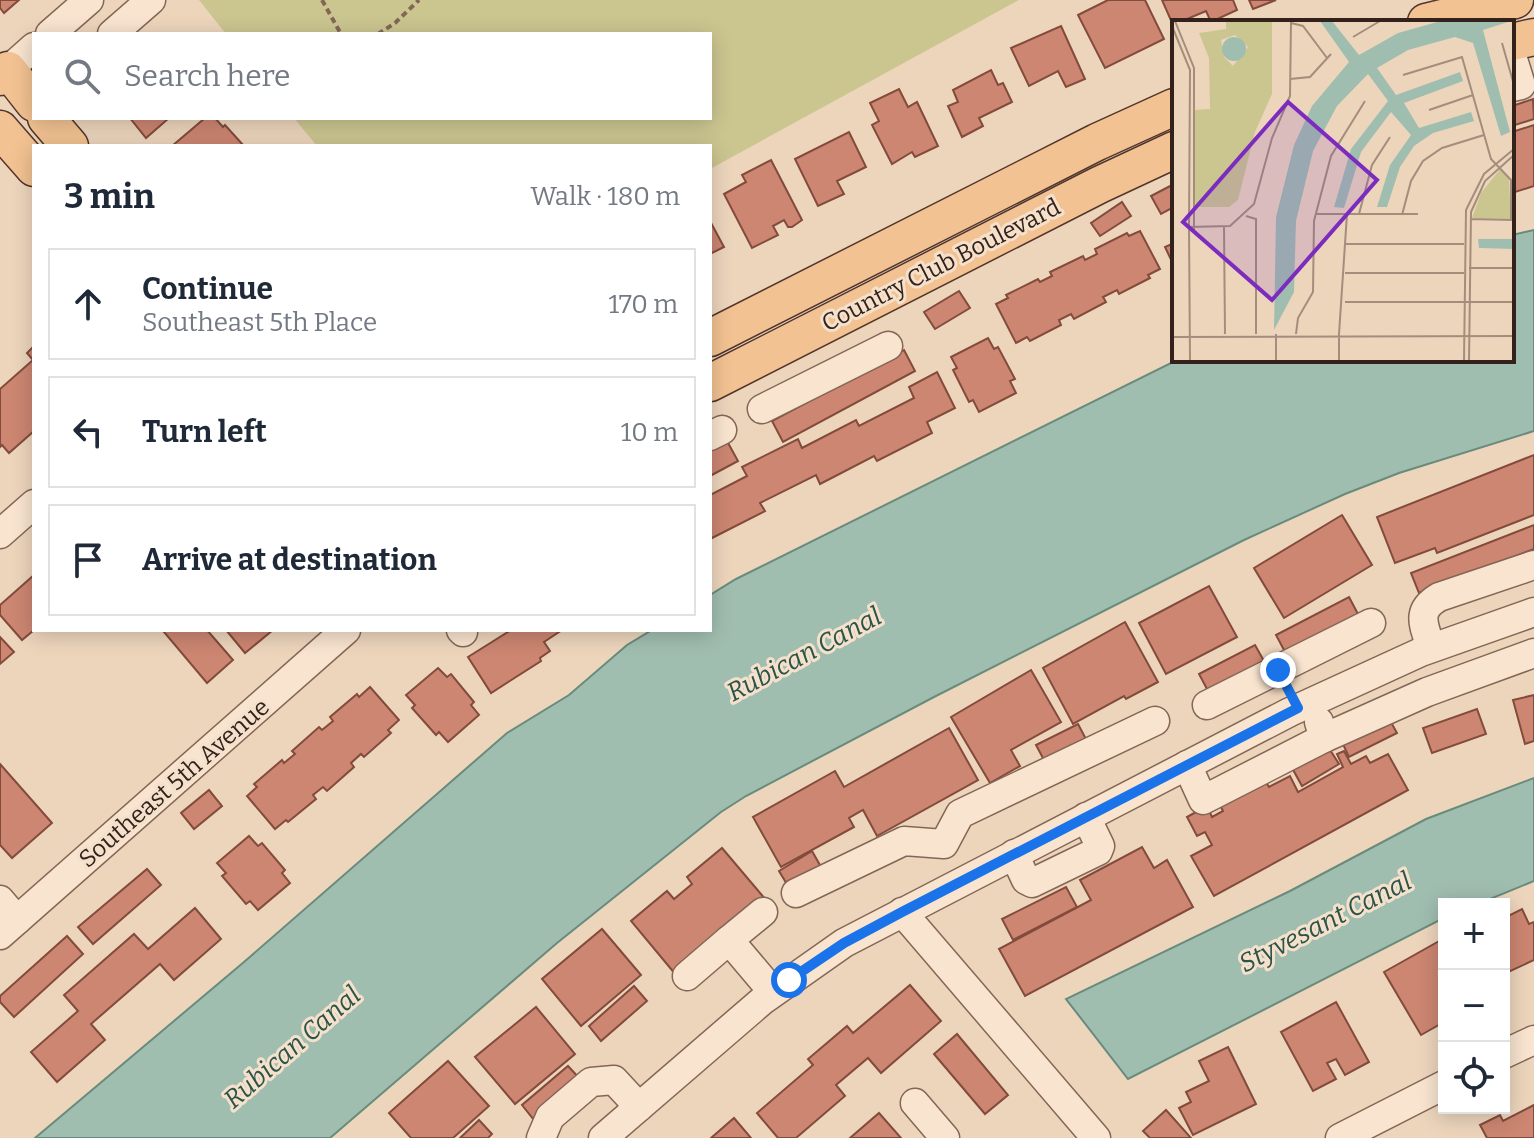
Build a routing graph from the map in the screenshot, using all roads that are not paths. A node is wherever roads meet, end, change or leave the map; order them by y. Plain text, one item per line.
1 (89, 0) edge
2 (1515, 0) edge
3 (139, 4) edge
4 (1434, 20) edge
5 (52, 32) edge
6 (114, 32) edge
7 (1534, 37) edge
8 (1514, 42) edge
9 (1514, 62) edge
10 (14, 65) edge
11 (1514, 87) edge
12 (32, 99) edge
13 (32, 105) edge
14 (1159, 114) edge
15 (48, 120) edge
16 (0, 130) edge
17 (68, 144) edge
18 (1167, 154) edge
19 (32, 166) edge
20 (938, 223) junction
21 (956, 257) junction
22 (809, 332) junction
23 (712, 337) edge
24 (888, 346) dead end
25 (829, 375) junction
26 (712, 382) edge
27 (762, 409) dead end
28 (32, 506) edge
29 (0, 534) edge
30 (1534, 565) edge
31 (1534, 612) edge
32 (1371, 623) dead end
33 (344, 632) edge
34 (1431, 648) junction
35 (1534, 653) edge
36 (1278, 670) junction
37 (1207, 705) dead end
38 (1305, 705) junction
39 (1155, 721) dead end
40 (1324, 738) junction
41 (1187, 765) junction
42 (944, 844) junction
43 (961, 881) junction
44 (796, 893) dead end
45 (763, 912) dead end
46 (902, 912) junction
47 (6, 918) edge
48 (729, 940) junction
49 (687, 976) dead end
50 (773, 992) junction
51 (1534, 1040) edge
52 (1510, 1051) edge
53 (1438, 1088) edge
54 (915, 1103) dead end
55 (639, 1107) junction
56 (541, 1138) edge
57 (603, 1138) edge
58 (945, 1138) edge
59 (1096, 1138) edge
60 (1340, 1138) edge

1 - 5 street
2 - 4 main road
3 - 6 street
7 - 8 main road
9 - 11 street
10 - 12 main road
13 - 16 street
14 - 18 main road
14 - 20 main road, Country Club Boulevard
15 - 17 main road
16 - 19 main road
18 - 21 main road, Country Club Boulevard
20 - 21 main road
20 - 23 main road, Country Club Boulevard
21 - 22 main road, Country Club Boulevard
22 - 25 street
22 - 26 main road, Country Club Boulevard
24 - 25 street
25 - 27 street
28 - 29 street
30 - 34 street
31 - 34 street
32 - 36 street
33 - 47 street, Southeast 5th Avenue
34 - 38 street
35 - 40 street
36 - 37 street
36 - 38 street
38 - 40 street
38 - 41 street
39 - 42 street
40 - 41 street
41 - 43 street
42 - 43 street
42 - 44 street
43 - 46 street
45 - 48 street
46 - 50 street
46 - 59 street
48 - 49 street
48 - 50 street
50 - 55 street
51 - 52 street
53 - 60 street
54 - 58 street
55 - 56 street
55 - 57 street

